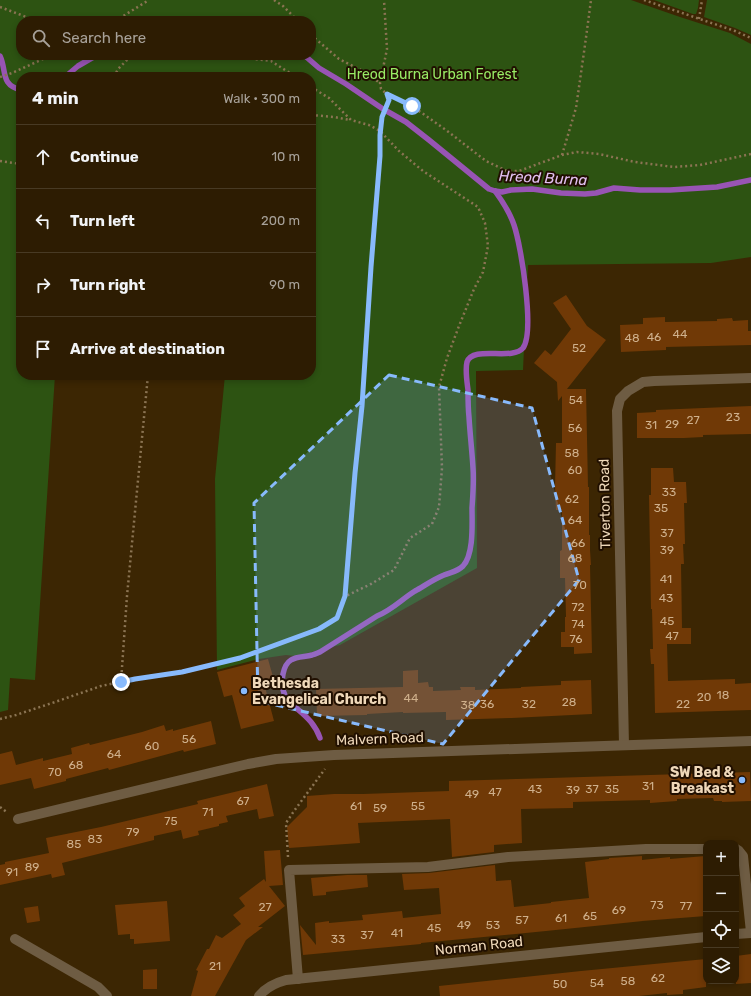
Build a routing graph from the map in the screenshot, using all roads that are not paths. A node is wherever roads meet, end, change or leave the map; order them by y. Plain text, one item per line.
1 (751, 378) edge
2 (751, 741) edge
3 (624, 745) junction
4 (18, 819) dead end
5 (703, 849) edge
6 (739, 851) edge
7 (751, 933) edge
8 (739, 934) edge
9 (703, 938) edge
10 (15, 939) dead end
11 (298, 979) junction
12 (107, 996) edge
13 (259, 996) edge

1 - 3 street, Tiverton Road
2 - 3 street, Malvern Road
3 - 4 street, Malvern Road
5 - 11 street
6 - 7 street
7 - 8 street
9 - 11 street, Norman Road
10 - 12 street
11 - 13 street, Norman Road

